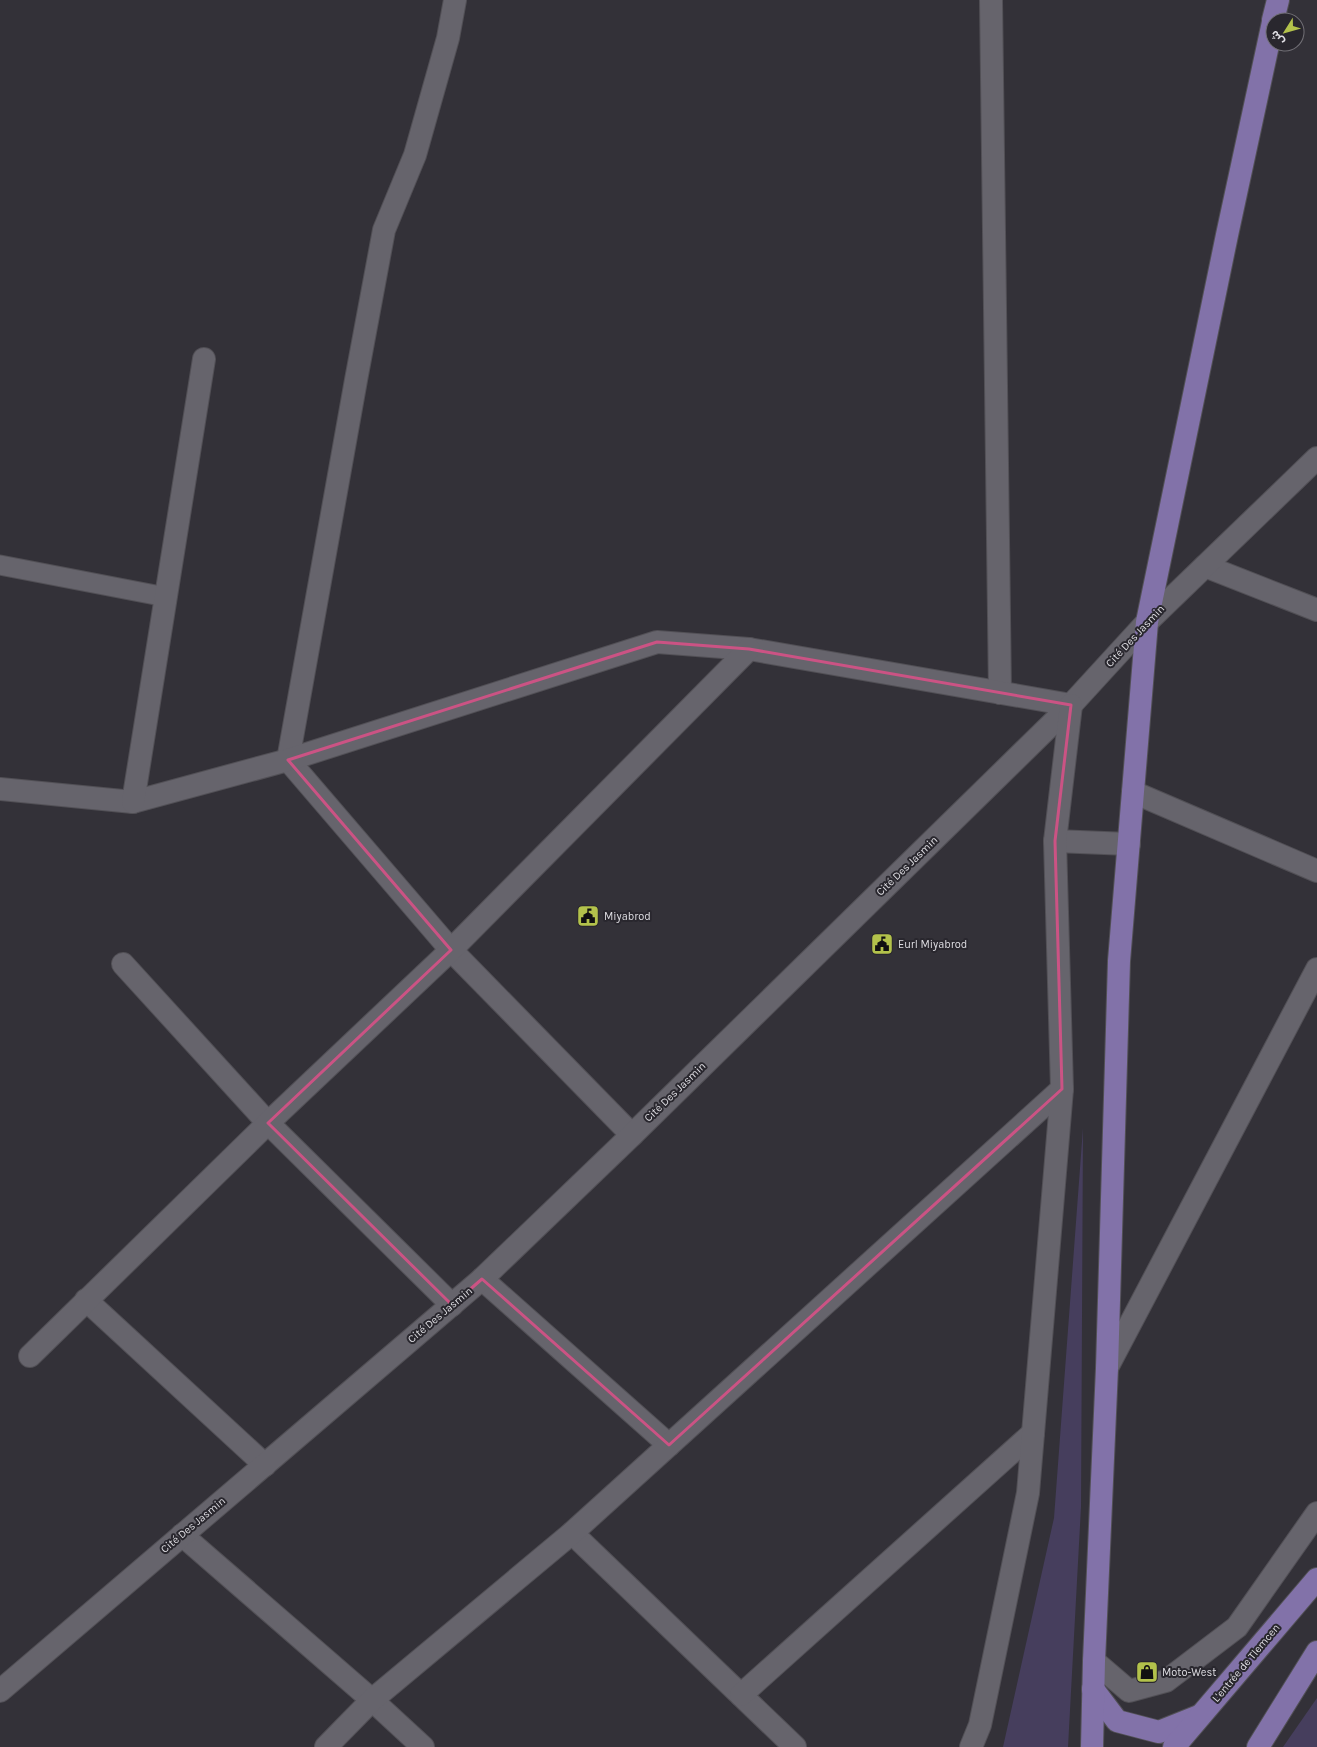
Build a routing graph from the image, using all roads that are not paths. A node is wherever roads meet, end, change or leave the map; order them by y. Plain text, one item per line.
1 (456, 0) edge
2 (991, 0) edge
3 (1278, 0) edge
4 (1275, 12) edge
5 (1266, 52) edge
6 (204, 359) dead end
7 (1317, 458) edge
8 (0, 565) edge
9 (1205, 566) junction
10 (166, 597) junction
11 (1317, 610) edge
12 (1147, 622) junction
13 (750, 649) junction
14 (1000, 692) junction
15 (1071, 705) junction
16 (288, 760) junction
17 (0, 789) edge
18 (1133, 792) junction
19 (133, 802) junction
20 (1055, 841) junction
21 (1129, 844) junction
22 (1317, 871) edge
23 (450, 950) junction
24 (123, 964) dead end
25 (1317, 969) edge
26 (1062, 1089) junction
27 (268, 1123) junction
28 (632, 1135) junction
29 (482, 1279) junction
30 (86, 1300) junction
31 (452, 1305) junction
32 (30, 1356) dead end
33 (1107, 1368) junction
34 (1033, 1433) junction
35 (669, 1445) junction
36 (265, 1464) junction
37 (1317, 1513) edge
38 (572, 1533) junction
39 (182, 1535) junction
40 (1317, 1579) edge
41 (1317, 1652) edge
42 (1094, 1661) junction
43 (1093, 1688) junction
44 (0, 1691) edge
45 (741, 1695) junction
46 (372, 1700) junction
47 (1202, 1715) junction
48 (326, 1747) edge
49 (423, 1747) edge
50 (795, 1747) edge
51 (971, 1747) edge
52 (1092, 1747) edge
53 (1174, 1747) edge
54 (1258, 1747) edge

1 - 16 street
2 - 14 street
3 - 4 main road
5 - 12 main road
6 - 10 street
7 - 9 street, Cité Des Jasmin
8 - 10 lane
9 - 11 street
9 - 12 street, Cité Des Jasmin
10 - 19 street
12 - 15 street, Cité Des Jasmin
12 - 18 main road
13 - 14 street
13 - 16 street
13 - 23 street
14 - 15 street
15 - 20 street
15 - 28 street, Cité Des Jasmin
16 - 19 street
16 - 23 street
17 - 19 street
18 - 21 main road
18 - 22 street
20 - 21 street
20 - 26 street
21 - 33 main road
23 - 27 street
23 - 28 street
24 - 27 street
25 - 33 street
26 - 34 street
26 - 35 street
27 - 30 street
27 - 31 street
28 - 29 street, Cité Des Jasmin
29 - 31 street, Cité Des Jasmin
29 - 35 street
30 - 32 street
30 - 36 street
31 - 36 street, Cité Des Jasmin
33 - 42 main road
34 - 45 street
34 - 51 street
35 - 38 street
36 - 39 street, Cité Des Jasmin
37 - 42 street
38 - 45 street
38 - 46 street
39 - 44 street, Cité Des Jasmin
39 - 46 street
40 - 47 main road, L'entrée de Tlemcen
41 - 54 main road
42 - 43 main road
43 - 47 main road
43 - 52 main road
45 - 50 street
46 - 48 street
46 - 49 street
47 - 53 main road, L'entrée de Tlemcen

